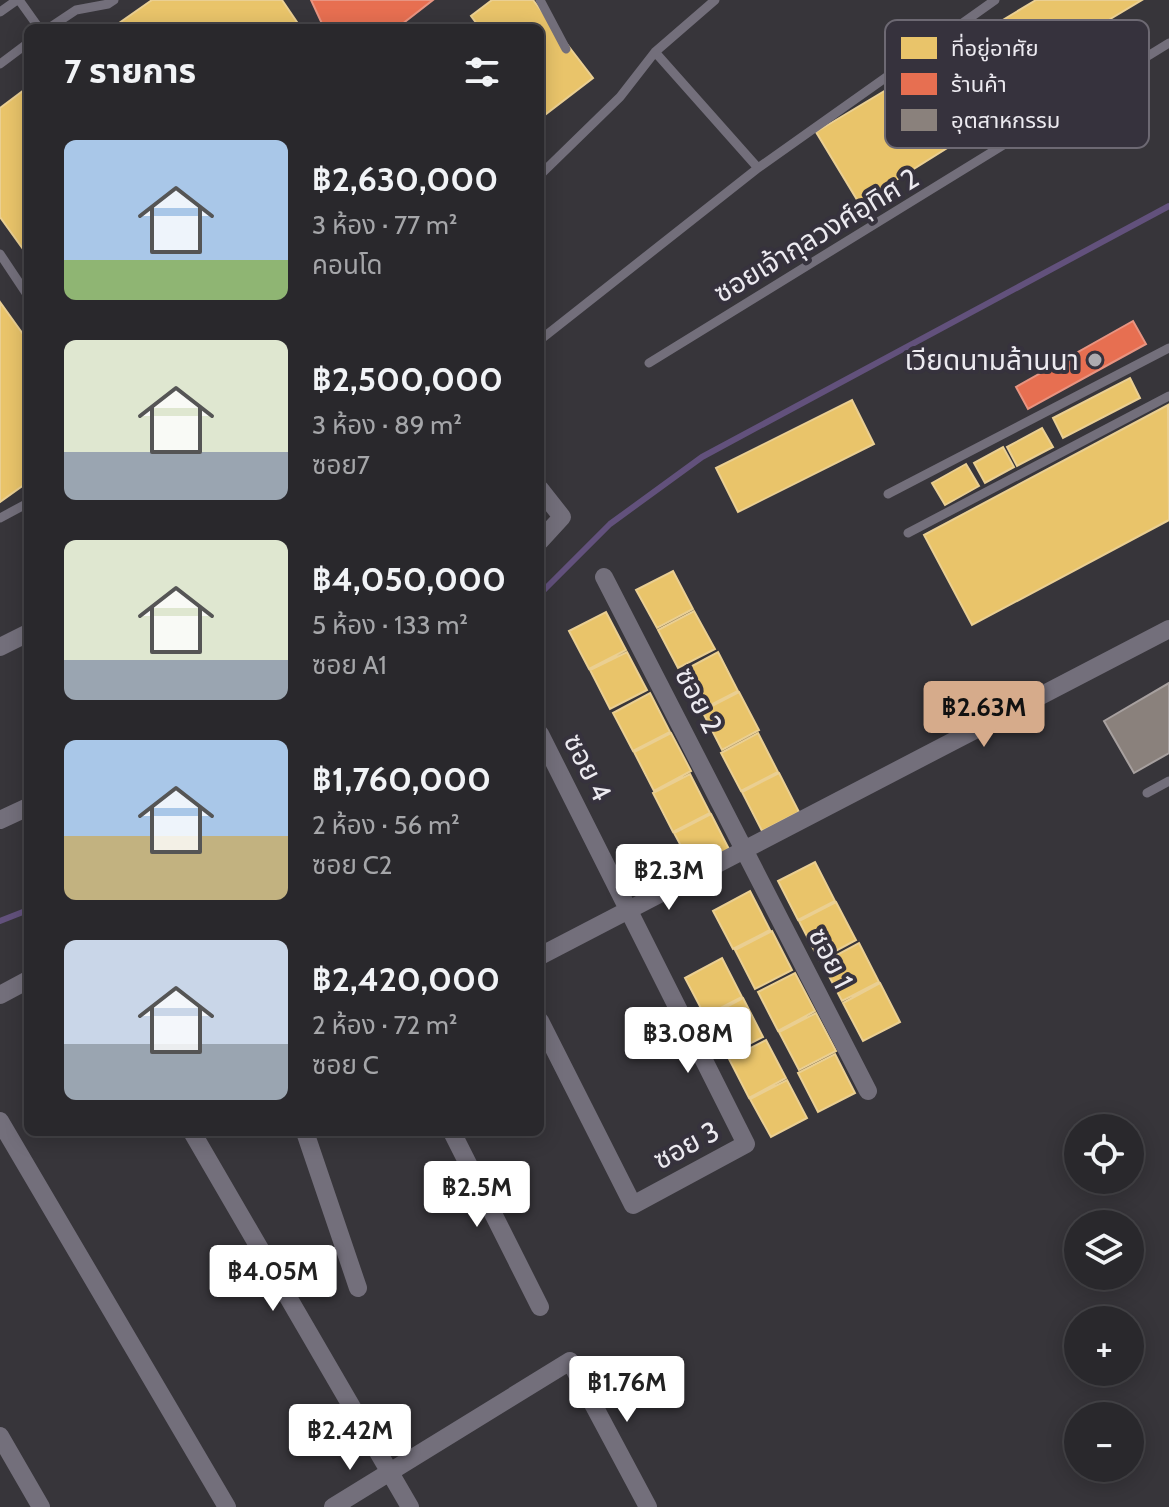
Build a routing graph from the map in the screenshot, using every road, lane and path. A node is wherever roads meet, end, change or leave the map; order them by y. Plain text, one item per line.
1 (18, 0) edge
2 (114, 0) edge
3 (540, 0) edge
4 (715, 0) edge
5 (995, 0) edge
6 (0, 12) edge
7 (967, 20) edge
8 (36, 24) edge
9 (55, 24) edge
10 (1169, 43) edge
11 (24, 46) edge
12 (566, 49) dead end
13 (655, 52) junction
14 (1149, 55) edge
15 (0, 64) edge
16 (885, 78) edge
17 (998, 148) edge
18 (758, 168) junction
19 (544, 171) edge
20 (0, 254) edge
21 (24, 290) edge
22 (544, 337) edge
23 (1169, 348) edge
24 (649, 363) dead end
25 (1169, 396) edge
26 (544, 494) edge
27 (888, 494) dead end
28 (24, 505) edge
29 (0, 518) edge
30 (908, 533) dead end
31 (544, 537) edge
32 (604, 577) dead end
33 (1169, 629) edge
34 (24, 635) edge
35 (0, 647) edge
36 (544, 742) edge
37 (1169, 781) edge
38 (1147, 793) dead end
39 (24, 809) edge
40 (0, 820) edge
41 (744, 850) junction
42 (628, 910) junction
43 (544, 954) edge
44 (24, 982) edge
45 (0, 995) edge
46 (544, 1029) edge
47 (868, 1091) dead end
48 (0, 1121) edge
49 (194, 1136) edge
50 (306, 1136) edge
51 (454, 1136) edge
52 (358, 1288) dead end
53 (540, 1307) dead end
54 (0, 1436) edge
55 (390, 1472) junction
56 (41, 1507) edge
57 (227, 1507) edge
58 (333, 1507) edge
59 (410, 1507) edge
60 (648, 1507) edge

1 - 6 lane
1 - 8 lane
2 - 9 lane
3 - 12 lane
4 - 13 lane
5 - 7 lane
10 - 14 lane, ซอยเจ้ากุลวงศ์อุทิศ 2
11 - 15 lane
13 - 18 lane
13 - 19 lane
16 - 18 lane
17 - 24 lane, ซอยเจ้ากุลวงศ์อุทิศ 2
18 - 22 lane
20 - 21 lane
23 - 27 lane
25 - 30 lane
26 - 31 street
28 - 29 lane
32 - 41 street, ซอย 2
33 - 41 street
34 - 35 street
36 - 42 street, ซอย 4
37 - 38 lane
39 - 40 street
41 - 42 street
41 - 47 street, ซอย 1
42 - 43 street
42 - 46 street, ซอย 3
44 - 45 street
48 - 57 street
49 - 55 street
50 - 52 street
51 - 53 street
54 - 56 street
55 - 58 street
55 - 59 street
55 - 60 street

